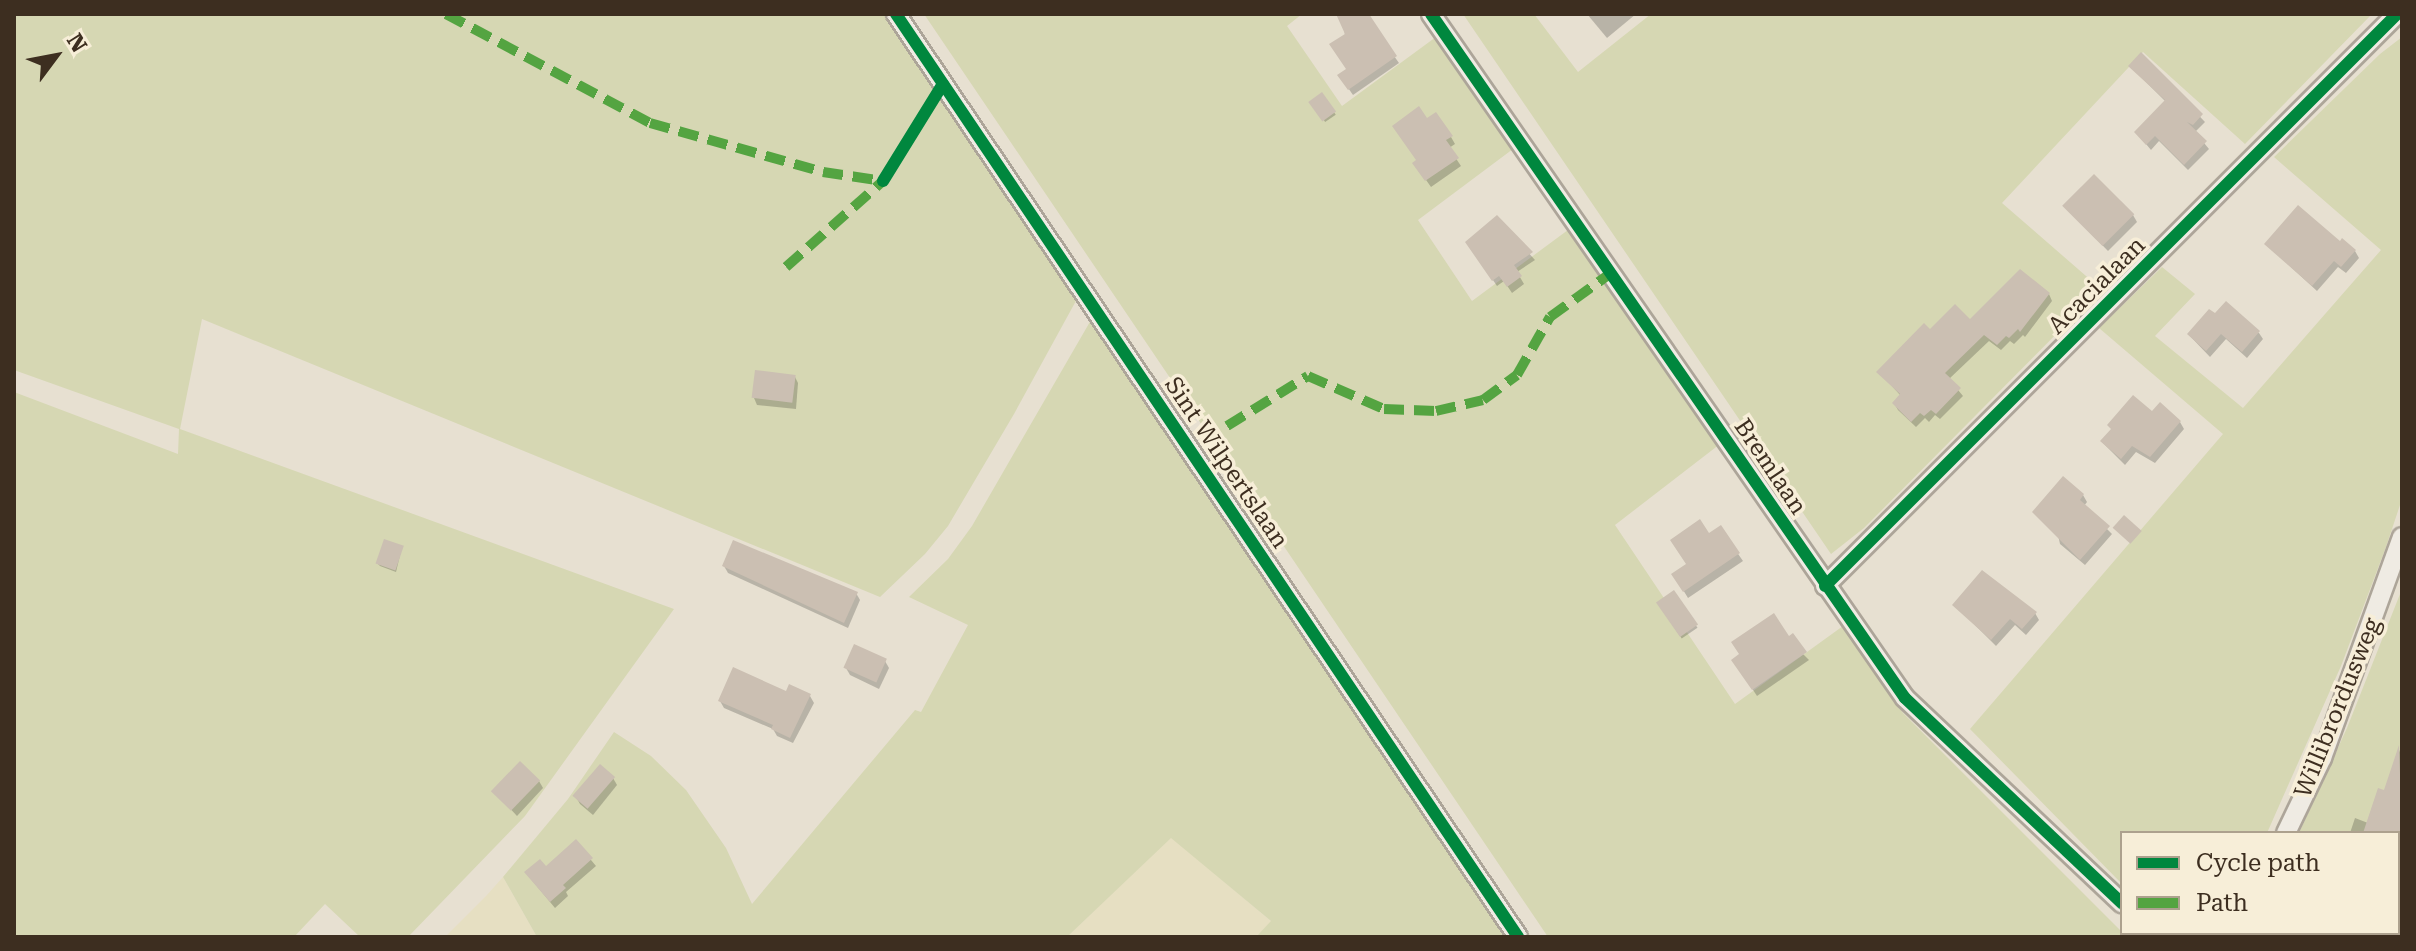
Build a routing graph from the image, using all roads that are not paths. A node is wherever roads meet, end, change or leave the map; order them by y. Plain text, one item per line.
1 (896, 14) edge
2 (1431, 14) edge
3 (2397, 14) edge
4 (2402, 537) edge
5 (1825, 586) junction
6 (2287, 831) edge
7 (2120, 901) edge
8 (1518, 937) edge

1 - 8 street, Sint Wilpertslaan
2 - 5 street, Bremlaan
3 - 5 street, Acacialaan
4 - 6 street, Willibrordusweg
5 - 7 street, Bremlaan

